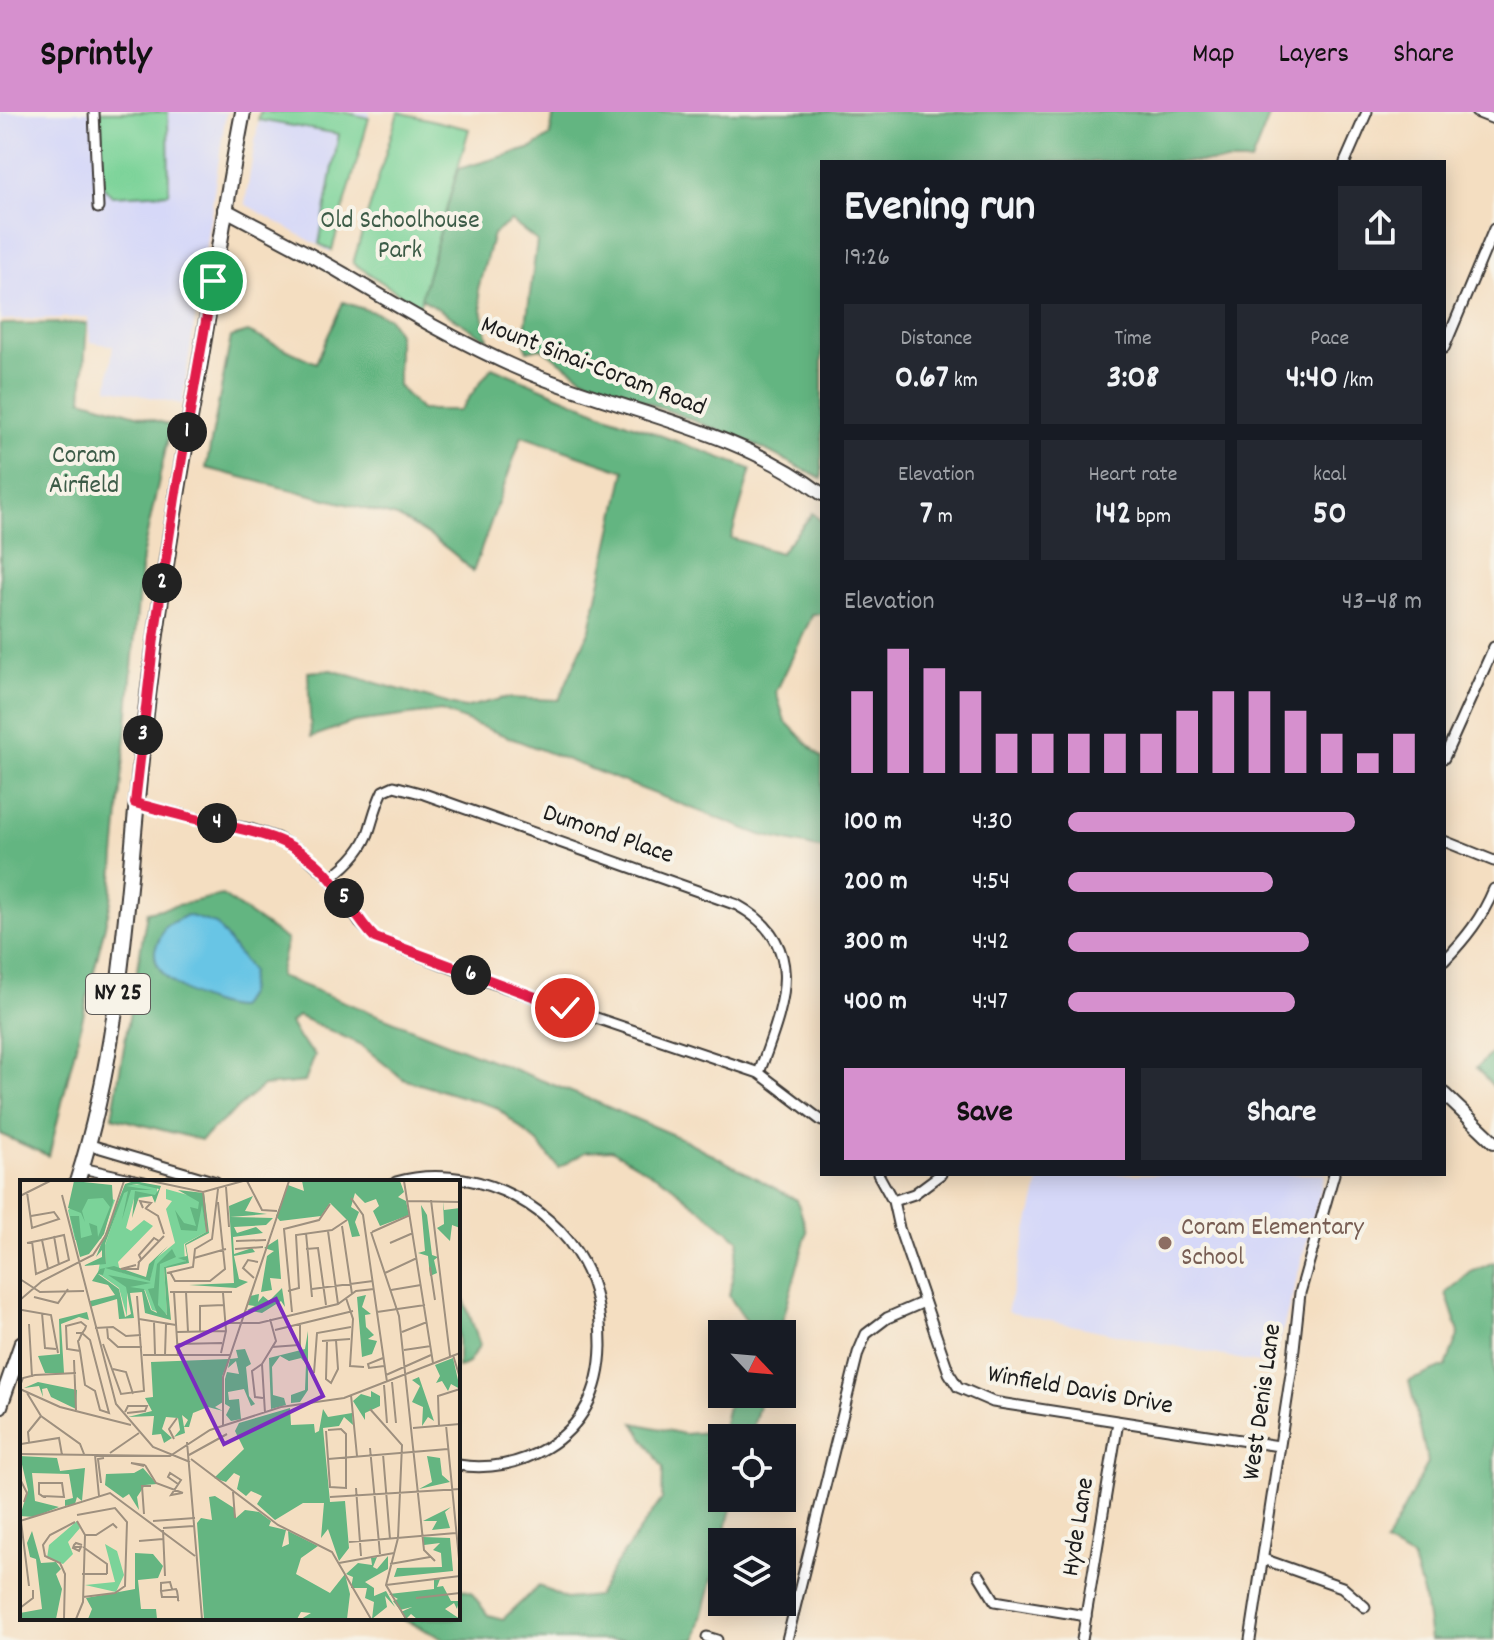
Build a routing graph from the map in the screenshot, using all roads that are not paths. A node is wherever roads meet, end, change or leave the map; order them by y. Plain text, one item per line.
1 (94, 112) edge
2 (243, 112) edge
3 (1367, 112) edge
4 (1476, 112) edge
5 (1494, 119) edge
6 (1346, 160) edge
7 (98, 208) dead end
8 (224, 209) junction
9 (1494, 229) edge
10 (1446, 343) edge
11 (820, 492) edge
12 (1494, 647) edge
13 (1446, 754) edge
14 (135, 803) junction
15 (1446, 842) edge
16 (1494, 861) edge
17 (330, 878) junction
18 (1494, 889) edge
19 (1446, 959) edge
20 (759, 1073) junction
21 (1446, 1096) edge
22 (820, 1119) edge
23 (1494, 1142) edge
24 (87, 1144) junction
25 (79, 1175) edge
26 (879, 1176) edge
27 (938, 1176) edge
28 (1333, 1176) edge
29 (125, 1180) edge
30 (209, 1180) edge
31 (410, 1180) edge
32 (893, 1201) junction
33 (924, 1302) junction
34 (20, 1349) edge
35 (0, 1406) edge
36 (1118, 1422) junction
37 (1279, 1446) junction
38 (460, 1465) edge
39 (1263, 1559) junction
40 (979, 1575) dead end
41 (1365, 1607) dead end
42 (1086, 1616) junction
43 (787, 1640) edge
44 (1082, 1640) edge
45 (1250, 1640) edge

1 - 7 street
2 - 8 main road, NY 25
3 - 6 street
4 - 5 street
8 - 11 main road, Mount Sinai-Coram Road
8 - 14 main road, NY 25
9 - 10 street
12 - 13 street
14 - 17 street
14 - 24 main road, NY 25
15 - 16 street
17 - 20 street
17 - 20 street, Dumond Place
18 - 19 street
20 - 22 street
21 - 23 main road
24 - 25 main road, NY 25
24 - 30 street
25 - 29 street
26 - 32 street, Winfield Davis Drive
27 - 32 street
28 - 37 street, West Denis Lane
31 - 38 street
32 - 33 street, Winfield Davis Drive
33 - 36 street, Winfield Davis Drive
33 - 43 street
34 - 35 main road
36 - 37 street, Winfield Davis Drive
36 - 42 street, Hyde Lane
37 - 39 street, West Denis Lane
39 - 41 street
39 - 45 street, West Denis Lane
40 - 42 street
42 - 44 street, Hyde Lane

